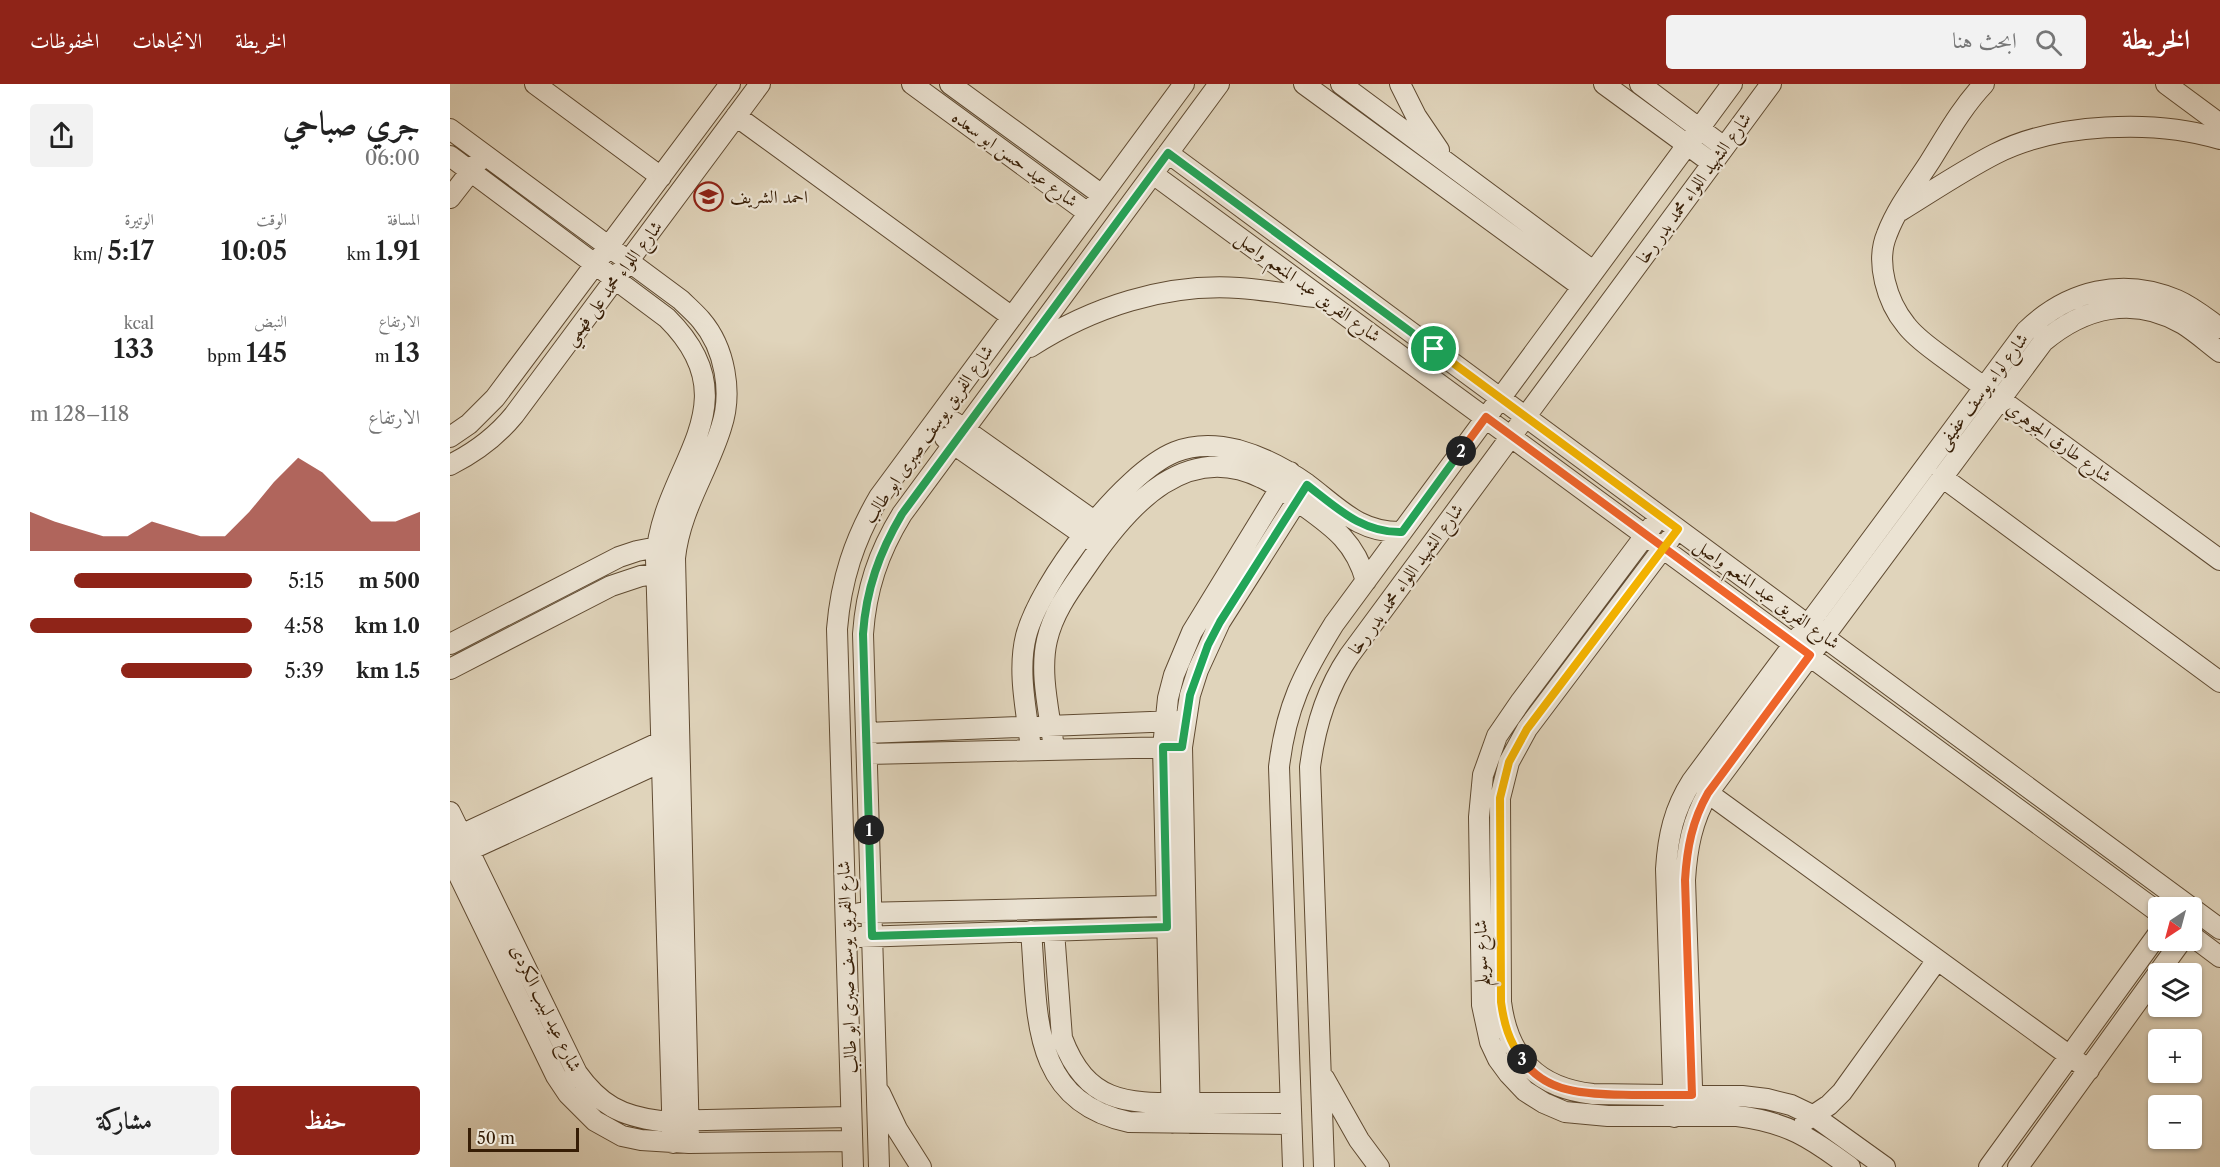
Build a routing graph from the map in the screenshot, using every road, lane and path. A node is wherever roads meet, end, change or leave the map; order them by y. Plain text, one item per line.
1 (535, 84) edge
2 (730, 84) edge
3 (760, 84) edge
4 (912, 84) edge
5 (950, 84) edge
6 (1184, 84) edge
7 (1220, 84) edge
8 (1304, 84) edge
9 (1341, 84) edge
10 (1400, 84) edge
11 (1640, 84) edge
12 (1732, 84) edge
13 (1771, 84) edge
14 (1984, 84) edge
15 (2166, 84) edge
16 (1607, 85) edge
17 (736, 116) junction
18 (2220, 124) edge
19 (1699, 128) junction
20 (458, 135) edge
21 (2220, 139) edge
22 (1687, 145) junction
23 (1724, 147) junction
24 (1168, 153) junction
25 (483, 154) junction
26 (451, 159) edge
27 (1447, 163) junction
28 (1712, 163) junction
29 (470, 171) junction
30 (1153, 174) junction
31 (661, 177) junction
32 (1102, 195) junction
33 (450, 198) edge
34 (1088, 213) junction
35 (1896, 214) junction
36 (609, 247) junction
37 (629, 261) junction
38 (596, 265) junction
39 (615, 279) junction
40 (1588, 279) junction
41 (1324, 298) junction
42 (1012, 316) junction
43 (2220, 328) edge
44 (2220, 352) edge
45 (1021, 353) junction
46 (1992, 393) junction
47 (1500, 398) junction
48 (1486, 417) junction
49 (1526, 417) junction
50 (936, 420) junction
51 (1511, 436) junction
52 (450, 437) edge
53 (959, 437) junction
54 (450, 465) edge
55 (1942, 477) junction
56 (1285, 481) junction
57 (1302, 493) junction
58 (1660, 515) junction
59 (1678, 529) junction
60 (1402, 532) junction
61 (1646, 534) junction
62 (1097, 535) junction
63 (667, 545) junction
64 (1664, 548) junction
65 (2220, 560) edge
66 (665, 572) junction
67 (1366, 581) junction
68 (1044, 594) junction
69 (1061, 604) junction
70 (1808, 624) junction
71 (1824, 636) junction
72 (1794, 643) junction
73 (450, 644) edge
74 (1810, 655) junction
75 (1023, 658) junction
76 (1045, 661) junction
77 (450, 669) edge
78 (2220, 682) edge
79 (1164, 721) junction
80 (1185, 722) junction
81 (1051, 725) junction
82 (1029, 726) junction
83 (866, 733) junction
84 (671, 747) junction
85 (1172, 747) junction
86 (1054, 748) junction
87 (1031, 749) junction
88 (867, 754) junction
89 (1708, 793) junction
90 (450, 812) edge
91 (456, 848) edge
92 (2171, 897) edge
93 (2148, 905) edge
94 (1166, 906) junction
95 (845, 913) junction
96 (871, 913) junction
97 (2202, 923) edge
98 (1167, 927) junction
99 (2220, 928) edge
100 (1054, 931) junction
101 (1031, 932) junction
102 (872, 936) junction
103 (846, 937) junction
104 (2202, 944) edge
105 (2148, 948) edge
106 (2174, 951) edge
107 (2220, 957) edge
108 (1937, 960) junction
109 (2070, 1056) junction
110 (2089, 1070) junction
111 (1320, 1071) junction
112 (878, 1087) junction
113 (1683, 1095) junction
114 (1180, 1103) junction
115 (1290, 1103) junction
116 (1814, 1116) junction
117 (1684, 1117) junction
118 (851, 1118) junction
119 (681, 1122) junction
120 (1181, 1123) junction
121 (1291, 1124) junction
122 (1790, 1128) junction
123 (852, 1141) junction
124 (681, 1143) junction
125 (853, 1167) edge
126 (879, 1167) edge
127 (921, 1167) edge
128 (1293, 1167) edge
129 (1324, 1167) edge
130 (1379, 1167) edge
131 (1850, 1167) edge
132 (1885, 1167) edge
133 (1989, 1167) edge
134 (2018, 1167) edge

1 - 31 street
2 - 31 street, شارع اللواء محمد على فهمي
3 - 17 street, شارع اللواء محمد على فهمي
4 - 34 street, شارع عيد حسن ابو سعده
5 - 32 street, شارع عيد حسن ابو سعده
6 - 32 street, شارع الفريق يوسف صبرى ابو طالب
7 - 24 street, شارع الفريق يوسف صبرى ابو طالب
8 - 40 street
9 - 27 street
10 - 27 street
11 - 19 street
12 - 19 street, شارع الشهيد اللواء محمد بدر رخا
13 - 23 street, شارع الشهيد اللواء محمد بدر رخا
14 - 35 street, شارع طارق الجوهري
15 - 18 street
16 - 22 street
17 - 37 street, شارع اللواء محمد على فهمي
17 - 42 street
19 - 22 street, شارع الشهيد اللواء محمد بدر رخا
19 - 23 street
20 - 25 street
20 - 26 street
21 - 35 street
22 - 28 street
22 - 40 street, شارع الشهيد اللواء محمد بدر رخا
23 - 28 street, شارع الشهيد اللواء محمد بدر رخا
24 - 30 street, شارع الفريق يوسف صبرى ابو طالب
24 - 47 street, شارع الفريق عبد المنعم واصل
25 - 29 street
25 - 36 street
26 - 29 street
27 - 40 street
28 - 49 street, شارع الشهيد اللواء محمد بدر رخا
29 - 33 street
29 - 38 street
30 - 41 street, شارع الفريق عبد المنعم واصل
30 - 45 street, شارع الفريق يوسف صبرى ابو طالب
31 - 36 street, شارع اللواء محمد على فهمي
32 - 34 street, شارع الفريق يوسف صبرى ابو طالب
34 - 42 street, شارع الفريق يوسف صبرى ابو طالب
35 - 46 street, شارع طارق الجوهري
36 - 37 street
36 - 38 street, شارع اللواء محمد على فهمي
37 - 39 street, شارع اللواء محمد على فهمي
37 - 63 street
38 - 39 street
38 - 52 street, شارع اللواء محمد على فهمي
39 - 54 street, شارع اللواء محمد على فهمي
39 - 63 street
40 - 47 street, شارع الشهيد اللواء محمد بدر رخا
41 - 45 street
41 - 48 street, شارع الفريق عبد المنعم واصل
42 - 50 street, شارع الفريق يوسف صبرى ابو طالب
43 - 46 street, شارع لواء يوسف عفيفى
44 - 46 street, شارع لواء يوسف عفيفى
45 - 53 street, شارع الفريق يوسف صبرى ابو طالب
46 - 55 street, شارع لواء يوسف عفيفى
46 - 65 street, شارع طارق الجوهري
46 - 70 street, شارع لواء يوسف عفيفى
47 - 48 street, شارع الشهيد اللواء محمد بدر رخا
47 - 49 street, شارع الفريق عبد المنعم واصل
48 - 51 street, شارع الفريق عبد المنعم واصل
48 - 60 street, شارع الشهيد اللواء محمد بدر رخا
49 - 51 street, شارع الشهيد اللواء محمد بدر رخا
49 - 58 street, شارع الفريق عبد المنعم واصل
50 - 53 street
50 - 95 street, شارع الفريق يوسف صبرى ابو طالب
51 - 61 street, شارع الفريق عبد المنعم واصل
51 - 111 street, شارع الشهيد اللواء محمد بدر رخا
53 - 62 street
53 - 83 street, شارع الفريق يوسف صبرى ابو طالب
55 - 71 street, شارع لواء يوسف عفيفى
55 - 78 street
56 - 57 street
56 - 62 street
56 - 79 street
57 - 60 street
57 - 67 street
57 - 80 street
58 - 59 street, شارع الفريق عبد المنعم واصل
58 - 61 street, شارع سويلم
59 - 64 street, شارع سويلم
59 - 70 street, شارع الفريق عبد المنعم واصل
60 - 67 street, شارع الشهيد اللواء محمد بدر رخا
61 - 64 street, شارع الفريق عبد المنعم واصل
61 - 117 street, شارع سويلم
62 - 68 street
62 - 69 street
63 - 66 street
63 - 73 street
64 - 72 street, شارع الفريق عبد المنعم واصل
64 - 113 street, شارع سويلم
66 - 77 street
66 - 84 street
67 - 115 street, شارع الشهيد اللواء محمد بدر رخا
68 - 69 street
68 - 75 street
69 - 76 street
70 - 71 street, شارع الفريق عبد المنعم واصل
70 - 72 street, شارع لواء يوسف عفيفى
71 - 74 street, شارع لواء يوسف عفيفى
71 - 92 street, شارع الفريق عبد المنعم واصل
72 - 74 street, شارع الفريق عبد المنعم واصل
72 - 113 street, شارع لواء يوسف عفيفى
74 - 89 street, شارع لواء يوسف عفيفى
74 - 93 street, شارع الفريق عبد المنعم واصل
75 - 76 street
75 - 82 street
76 - 81 street
79 - 80 street
79 - 81 street
79 - 85 street
80 - 85 street
81 - 82 street
81 - 86 street
82 - 83 street
82 - 87 street
83 - 88 street, شارع الفريق يوسف صبرى ابو طالب
84 - 91 street
84 - 119 street
85 - 86 street
85 - 94 street
85 - 114 street
86 - 87 street
87 - 88 street
88 - 96 street, شارع الفريق يوسف صبرى ابو طالب
89 - 108 street
89 - 113 street, شارع لواء يوسف عفيفى
90 - 91 street, شارع عيد لبيب الكردى
91 - 119 street, شارع عيد لبيب الكردى
91 - 124 street, شارع عيد لبيب الكردى
94 - 96 street
94 - 98 street
95 - 96 street
95 - 103 street, شارع الفريق يوسف صبرى ابو طالب
96 - 102 street, شارع الفريق يوسف صبرى ابو طالب
97 - 99 street, شارع الفريق عبد المنعم واصل
98 - 100 street
98 - 114 street
100 - 101 street
100 - 114 street
101 - 102 street
101 - 120 street
102 - 103 street
102 - 112 street, شارع الفريق يوسف صبرى ابو طالب
103 - 118 street, شارع الفريق يوسف صبرى ابو طالب
104 - 107 street
105 - 109 street
106 - 110 street
108 - 109 street
108 - 116 street
109 - 110 street
109 - 133 street
110 - 134 street
111 - 129 street, شارع الشهيد اللواء محمد بدر رخا
111 - 130 street
112 - 126 street, شارع الفريق يوسف صبرى ابو طالب
112 - 127 street
113 - 116 street, شارع سويلم
113 - 117 street
114 - 115 street
114 - 120 street
115 - 121 street, شارع الشهيد اللواء محمد بدر رخا
116 - 122 street
116 - 132 street, شارع سويلم
117 - 122 street, شارع سويلم
118 - 119 street, شارع عيد لبيب الكردى
118 - 123 street, شارع الفريق يوسف صبرى ابو طالب
119 - 124 street
120 - 121 street
121 - 128 street, شارع الشهيد اللواء محمد بدر رخا
122 - 131 street, شارع سويلم
123 - 124 street, شارع عيد لبيب الكردى
123 - 125 street, شارع الفريق يوسف صبرى ابو طالب

